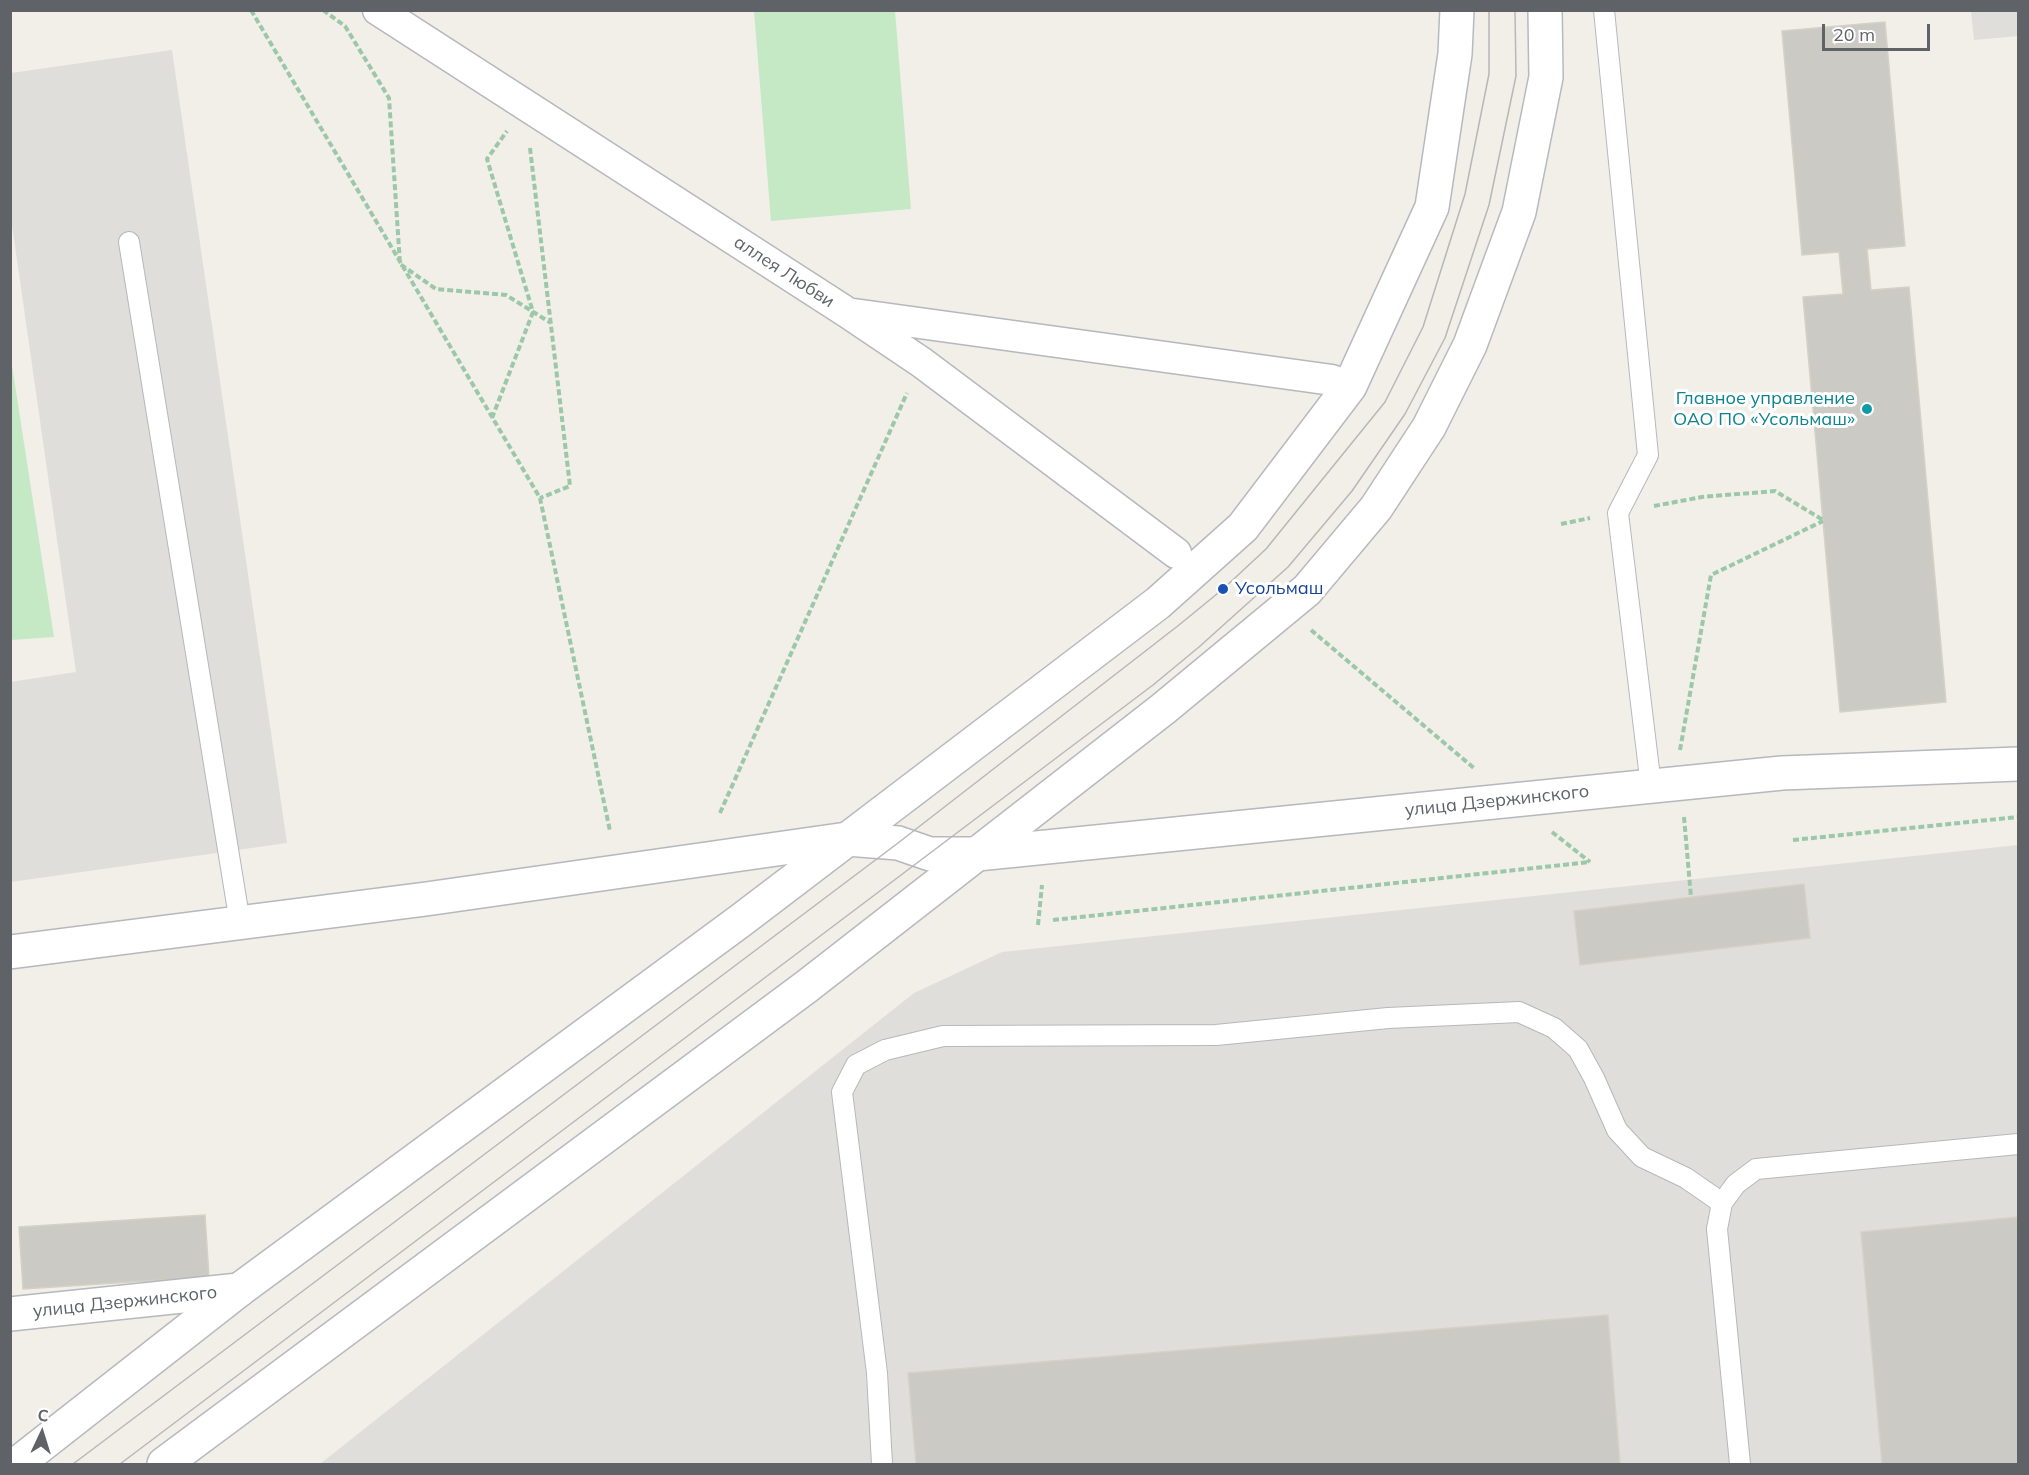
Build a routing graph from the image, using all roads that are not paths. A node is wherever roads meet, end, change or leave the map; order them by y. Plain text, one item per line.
1 (378, 10) edge
2 (1457, 10) edge
3 (1545, 10) edge
4 (1604, 10) edge
5 (129, 242) dead end
6 (848, 313) junction
7 (1332, 380) dead end
8 (1176, 553) dead end
9 (2019, 764) edge
10 (1651, 786) junction
11 (846, 839) junction
12 (977, 854) junction
13 (240, 923) junction
14 (10, 952) edge
15 (2019, 1144) edge
16 (1722, 1203) junction
17 (239, 1290) junction
18 (10, 1314) edge
19 (17, 1464) edge
20 (164, 1464) edge
21 (882, 1464) edge
22 (1740, 1464) edge

1 - 6 street, аллея Любви
2 - 11 main road
3 - 12 main road
4 - 10 lane
5 - 13 lane
6 - 7 street
6 - 8 street, аллея Любви
9 - 10 main road, улица Дзержинского
10 - 12 main road, улица Дзержинского
11 - 12 main road, улица Дзержинского
11 - 13 main road, улица Дзержинского
11 - 17 main road
12 - 20 main road
13 - 14 main road, улица Дзержинского
15 - 16 lane
16 - 21 lane
16 - 22 lane
17 - 18 main road, улица Дзержинского
17 - 19 main road

